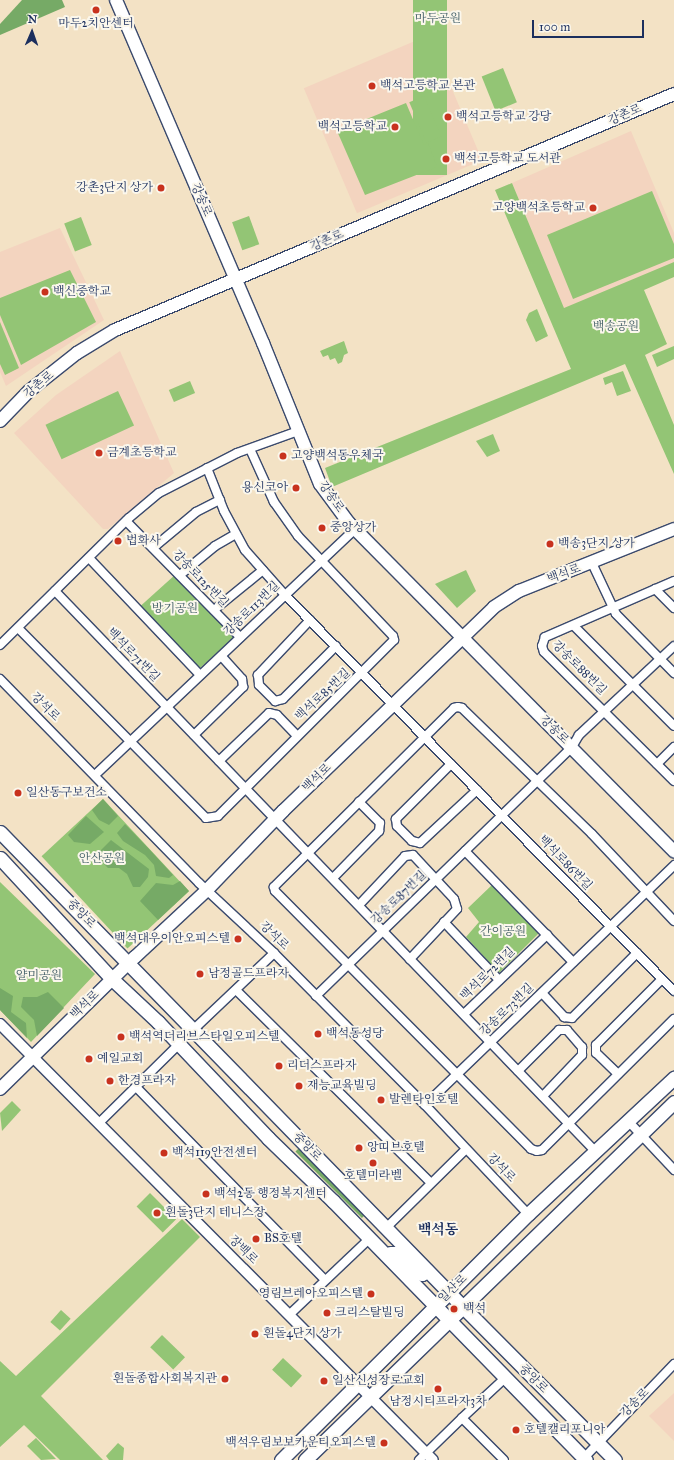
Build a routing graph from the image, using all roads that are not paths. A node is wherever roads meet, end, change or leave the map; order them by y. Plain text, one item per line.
1 (116, 0) edge
2 (674, 94) edge
3 (236, 281) junction
4 (0, 420) edge
5 (298, 431) junction
6 (250, 449) junction
7 (207, 468) junction
8 (220, 500) junction
9 (126, 521) junction
10 (355, 529) junction
11 (674, 529) edge
12 (236, 534) junction
13 (153, 548) junction
14 (89, 558) junction
15 (321, 560) junction
16 (592, 563) junction
17 (263, 570) junction
18 (180, 575) junction
19 (674, 581) edge
20 (655, 589) junction
21 (55, 591) junction
22 (285, 594) junction
23 (613, 607) junction
24 (674, 608) edge
25 (214, 610) junction
26 (310, 620) junction
27 (574, 626) junction
28 (18, 628) junction
29 (461, 636) junction
30 (240, 637) junction
31 (0, 645) edge
32 (336, 646) junction
33 (674, 646) edge
34 (221, 656) junction
35 (662, 660) junction
36 (674, 673) edge
37 (363, 674) junction
38 (200, 675) junction
39 (0, 679) edge
40 (634, 684) junction
41 (392, 704) junction
42 (167, 708) junction
43 (605, 711) junction
44 (674, 726) edge
45 (194, 735) junction
46 (299, 735) junction
47 (425, 738) junction
48 (132, 742) junction
49 (572, 747) junction
50 (674, 747) edge
51 (219, 761) junction
52 (451, 764) junction
53 (659, 765) junction
54 (95, 775) junction
55 (536, 781) junction
56 (674, 781) edge
57 (246, 789) junction
58 (477, 790) junction
59 (360, 802) junction
60 (502, 816) junction
61 (276, 819) junction
62 (0, 832) edge
63 (465, 851) junction
64 (674, 851) edge
65 (307, 852) junction
66 (0, 858) edge
67 (674, 865) edge
68 (333, 878) junction
69 (435, 880) junction
70 (207, 890) junction
71 (647, 894) junction
72 (359, 905) junction
73 (674, 921) edge
74 (444, 922) junction
75 (610, 927) junction
76 (383, 930) junction
77 (547, 935) junction
78 (274, 953) junction
79 (637, 953) junction
80 (410, 959) junction
81 (573, 962) junction
82 (128, 963) junction
83 (349, 963) junction
84 (112, 979) junction
85 (499, 980) junction
86 (662, 980) junction
87 (236, 990) junction
88 (674, 991) edge
89 (542, 993) junction
90 (316, 996) junction
91 (464, 1014) junction
92 (674, 1019) edge
93 (0, 1024) edge
94 (193, 1030) junction
95 (491, 1042) junction
96 (179, 1044) junction
97 (32, 1057) junction
98 (518, 1071) junction
99 (458, 1074) junction
100 (616, 1076) junction
101 (674, 1078) edge
102 (137, 1088) junction
103 (0, 1089) edge
104 (543, 1096) junction
105 (674, 1102) edge
106 (425, 1105) junction
107 (629, 1122) junction
108 (99, 1123) junction
109 (568, 1123) junction
110 (641, 1135) junction
111 (466, 1149) junction
112 (596, 1152) junction
113 (674, 1170) edge
114 (431, 1183) junction
115 (528, 1214) junction
116 (386, 1228) junction
117 (370, 1238) junction
118 (384, 1254) junction
119 (427, 1270) junction
120 (324, 1279) junction
121 (449, 1292) junction
122 (434, 1307) junction
123 (464, 1308) junction
124 (289, 1315) junction
125 (449, 1321) junction
126 (674, 1364) edge
127 (505, 1378) junction
128 (356, 1383) junction
129 (371, 1397) junction
130 (462, 1418) junction
131 (597, 1443) junction
132 (426, 1458) edge
133 (584, 1459) edge
134 (281, 1460) edge
135 (305, 1460) edge
136 (504, 1460) edge
137 (616, 1460) edge

1 - 3 main road, 강송로
2 - 3 main road, 강촌로
3 - 4 main road, 강촌로
3 - 5 main road, 강송로
5 - 6 street
5 - 10 main road, 강송로
6 - 7 street
6 - 15 street
7 - 8 street, 백석로85번길
7 - 9 street
8 - 12 street, 백석로85번길
8 - 13 street
9 - 13 street, 강송로125번길
9 - 14 street
10 - 15 street, 강송로113번길
10 - 29 main road, 강송로
11 - 16 main road, 백석로
12 - 17 street, 백석로85번길
12 - 18 street
13 - 18 street, 강송로125번길
14 - 21 street
14 - 38 street
15 - 22 street, 강송로113번길
15 - 37 street
16 - 23 street
16 - 29 main road, 백석로
17 - 22 street, 백석로85번길
17 - 25 street
18 - 25 street, 강송로125번길
19 - 20 street
20 - 23 street
20 - 24 street
21 - 28 street
21 - 42 street, 백석로71번길
22 - 26 street, 백석로85번길
22 - 30 street, 강송로113번길
23 - 27 street
23 - 35 street
25 - 30 street, 강송로125번길
26 - 32 street, 백석로85번길
26 - 32 street, 백석로85번길
27 - 40 street
27 - 43 street, 강송로88번길
28 - 31 street
28 - 48 street
29 - 41 main road, 백석로
29 - 49 main road, 강송로
30 - 34 street, 강송로113번길
32 - 37 street, 백석로85번길
33 - 35 street, 강송로88번길
34 - 38 street, 강송로113번길
34 - 45 street
35 - 36 street
35 - 40 street, 강송로88번길
37 - 41 street, 백석로85번길
37 - 46 street, 백석로85번길
38 - 42 street, 강송로113번길
39 - 54 street, 강석로
40 - 43 street, 강송로88번길
40 - 44 street
41 - 47 street, 백석로86번길
41 - 61 main road, 백석로
42 - 45 street, 백석로71번길
42 - 48 street, 강송로113번길
43 - 49 street, 강송로88번길
43 - 53 street, 강송로88번길
45 - 51 street, 백석로71번길
46 - 51 street
46 - 57 street
47 - 52 street, 백석로86번길
47 - 55 street
47 - 59 street
48 - 54 street, 강송로113번길
48 - 57 street
49 - 55 street, 강송로87번길
49 - 64 main road, 강송로
50 - 53 street
51 - 57 street, 백석로71번길
52 - 58 street, 백석로86번길
52 - 58 street
53 - 56 street, 강송로88번길
54 - 70 street, 강석로
55 - 60 street, 강송로87번길
55 - 71 street
57 - 61 street, 백석로71번길
58 - 60 street, 백석로86번길
59 - 65 street
59 - 68 street
60 - 63 street, 강송로87번길
60 - 75 street, 백석로86번길
61 - 65 street, 백석로72번길
61 - 70 main road, 백석로
62 - 82 main road, 중앙로
63 - 69 street, 강송로87번길
63 - 77 street
65 - 68 street, 백석로72번길
65 - 83 street
66 - 84 main road, 중앙로
67 - 71 street, 강송로73번길
68 - 72 street, 백석로72번길
69 - 72 street
69 - 74 street
69 - 76 street, 강송로87번길
70 - 78 street, 강석로
70 - 82 main road, 백석로
71 - 73 street
71 - 75 street, 강송로73번길
72 - 76 street, 백석로72번길
74 - 80 street
74 - 85 street
75 - 79 street, 백석로86번길
75 - 81 street, 강송로73번길
76 - 80 street, 백석로72번길
76 - 83 street, 강송로87번길
77 - 81 street
77 - 85 street, 백석로72번길
78 - 87 street
78 - 90 street, 강석로
79 - 86 street, 백석로86번길
79 - 89 street
80 - 91 street, 백석로72번길
81 - 89 street, 강송로73번길
82 - 84 main road, 백석로
82 - 94 main road, 중앙로
83 - 90 street, 강송로87번길
83 - 99 street
84 - 96 main road, 중앙로
84 - 97 main road, 백석로
85 - 91 street, 백석로72번길
86 - 88 street, 백석로86번길
86 - 100 street
87 - 94 street
87 - 114 street
89 - 95 street, 강송로73번길
90 - 106 street, 강석로
91 - 95 street, 백석로72번길
92 - 100 street
93 - 97 street, 장백로
94 - 116 main road, 중앙로
95 - 98 street, 백석로72번길
95 - 99 street, 강송로73번길
96 - 102 street
96 - 117 main road, 중앙로
97 - 103 main road, 백석로
97 - 108 street, 장백로
98 - 104 street, 백석로72번길
98 - 104 street
99 - 106 street, 강송로73번길
99 - 109 street
100 - 109 street
101 - 107 main road, 일산로
102 - 108 street
102 - 120 street
104 - 109 street, 백석로72번길
105 - 110 main road, 일산로
106 - 111 street, 강석로
107 - 110 street
107 - 112 main road, 일산로
108 - 124 street, 장백로
109 - 112 street, 백석로72번길
110 - 113 street
110 - 123 main road, 일산로
111 - 114 street
111 - 115 street, 강석로
112 - 115 main road, 일산로
114 - 116 street
115 - 121 main road, 일산로
116 - 119 main road, 중앙로
117 - 118 main road, 중앙로
117 - 120 street
118 - 119 main road
118 - 122 main road, 중앙로
119 - 121 main road, 중앙로
120 - 124 street
121 - 122 main road, 일산로
121 - 123 main road, 중앙로
122 - 125 main road, 중앙로
122 - 128 main road, 일산로
123 - 125 main road, 일산로
123 - 131 main road, 중앙로
124 - 128 street, 장백로
125 - 127 main road, 중앙로
125 - 129 main road, 일산로
126 - 131 street, 강송로
127 - 130 street
127 - 133 main road, 중앙로
128 - 129 street, 장백로
128 - 134 main road, 일산로
129 - 132 street, 장백로
129 - 135 main road, 일산로
130 - 132 street
130 - 136 street
131 - 133 street
131 - 137 main road, 중앙로

